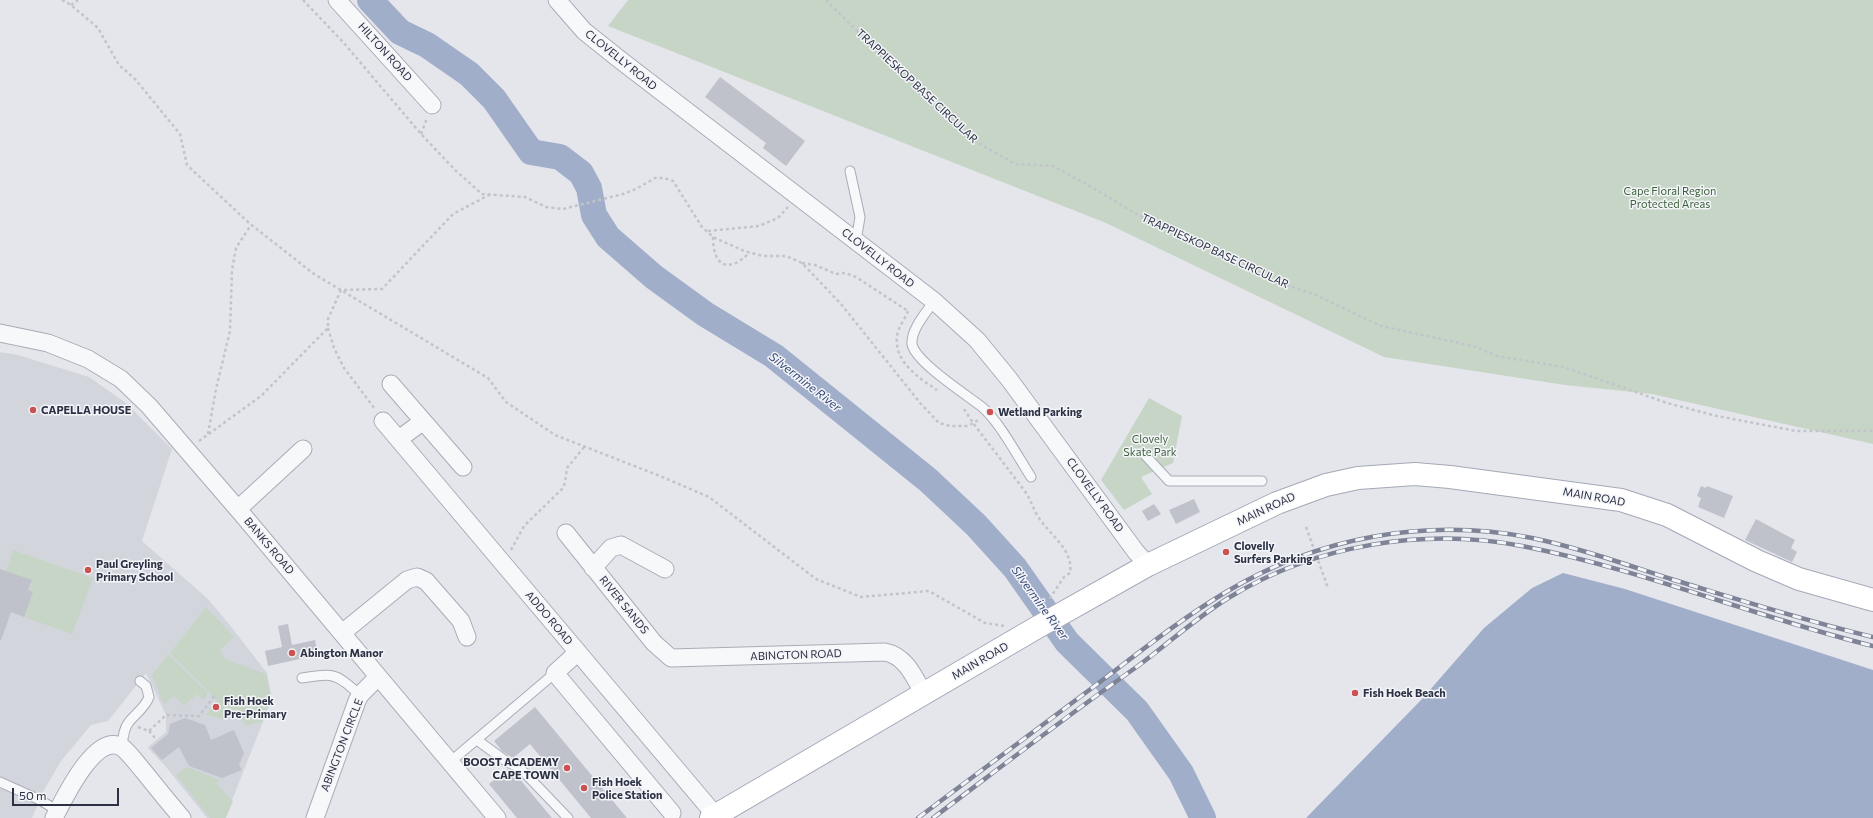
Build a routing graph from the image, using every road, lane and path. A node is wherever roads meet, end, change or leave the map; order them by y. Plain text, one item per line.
1 (62, 0) edge
2 (78, 0) edge
3 (303, 0) edge
4 (337, 0) edge
5 (557, 0) edge
6 (826, 0) edge
7 (71, 5) junction
8 (432, 105) dead end
9 (850, 171) dead end
10 (490, 195) junction
11 (798, 196) junction
12 (251, 225) junction
13 (707, 232) junction
14 (713, 237) junction
15 (856, 241) junction
16 (749, 253) junction
17 (802, 264) junction
18 (341, 290) junction
19 (934, 301) junction
20 (923, 318) junction
21 (328, 328) junction
22 (0, 333) edge
23 (391, 384) dead end
24 (989, 414) junction
25 (383, 421) joint
26 (422, 422) junction
27 (973, 423) junction
28 (1873, 431) edge
29 (208, 435) junction
30 (399, 439) junction
31 (585, 446) junction
32 (303, 449) dead end
33 (187, 450) junction
34 (1145, 455) dead end
35 (463, 467) dead end
36 (1032, 476) dead end
37 (1262, 482) dead end
38 (238, 509) junction
39 (1306, 527) dead end
40 (566, 533) dead end
41 (499, 558) junction
42 (1148, 565) junction
43 (594, 568) junction
44 (665, 569) dead end
45 (1328, 588) dead end
46 (1873, 600) edge
47 (1058, 606) junction
48 (1007, 626) dead end
49 (342, 634) junction
50 (466, 637) dead end
51 (654, 643) joint
52 (578, 652) junction
53 (555, 674) junction
54 (378, 677) junction
55 (302, 678) dead end
56 (140, 681) dead end
57 (216, 694) dead end
58 (924, 694) junction
59 (360, 695) junction
60 (128, 723) junction
61 (149, 731) junction
62 (156, 739) dead end
63 (477, 740) junction
64 (122, 748) junction
65 (450, 762) junction
66 (0, 782) edge
67 (672, 813) dead end
68 (56, 815) edge
69 (714, 817) edge
70 (182, 818) edge
71 (315, 818) edge
72 (497, 818) edge
73 (568, 818) edge

1 - 7 path
2 - 7 path
3 - 10 path
4 - 8 street, HILTON ROAD
5 - 11 street, CLOVELLY ROAD
6 - 28 path, TRAPPIESKOP BASE CIRCULAR
7 - 12 path
9 - 15 lane
10 - 13 path
10 - 18 path
11 - 13 path
11 - 15 street, CLOVELLY ROAD
12 - 18 path
12 - 29 path
13 - 14 path
14 - 16 path
14 - 16 path
15 - 19 street, CLOVELLY ROAD
16 - 17 path
17 - 20 path
17 - 27 path
18 - 21 path
18 - 31 path
19 - 20 lane
19 - 42 street, CLOVELLY ROAD
20 - 24 lane
21 - 25 path
21 - 29 path
22 - 33 street, BANKS ROAD
23 - 26 street
24 - 27 path
24 - 36 lane
25 - 30 street, ADDO ROAD
26 - 30 street
26 - 35 street
27 - 47 path
29 - 33 path
30 - 41 street, ADDO ROAD
31 - 41 path
31 - 48 path
32 - 38 street
33 - 38 street, BANKS ROAD
34 - 37 lane
38 - 49 street, BANKS ROAD
39 - 45 path
40 - 43 street, RIVER SANDS
41 - 52 street, ADDO ROAD
42 - 46 main road, MAIN ROAD
42 - 47 main road, MAIN ROAD
43 - 44 street, RIVER SANDS
43 - 51 street, RIVER SANDS
47 - 58 main road, MAIN ROAD
49 - 50 street
49 - 54 street, BANKS ROAD
51 - 58 street, ABINGTON ROAD
52 - 53 street
52 - 69 street, ADDO ROAD
53 - 63 lane
53 - 67 street
54 - 59 street, ABINGTON CIRCLE
54 - 65 street, BANKS ROAD
55 - 59 lane
56 - 60 lane
57 - 61 path
58 - 69 main road, MAIN ROAD
59 - 71 street, ABINGTON CIRCLE
60 - 61 path
60 - 64 lane
61 - 62 path
63 - 65 lane
63 - 73 lane
64 - 68 street
64 - 70 street
65 - 72 street, BANKS ROAD
66 - 68 lane

